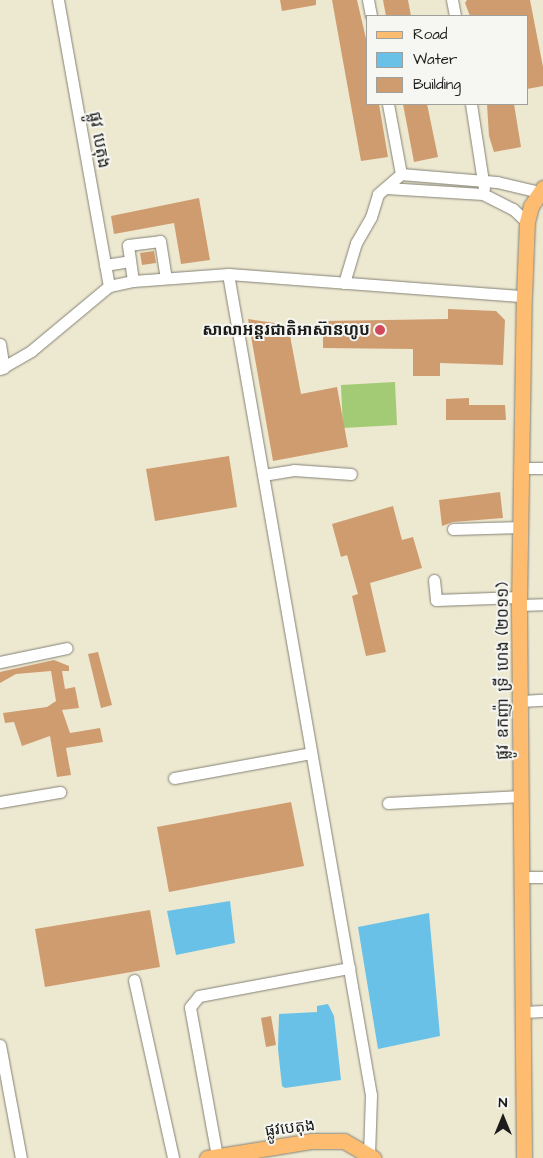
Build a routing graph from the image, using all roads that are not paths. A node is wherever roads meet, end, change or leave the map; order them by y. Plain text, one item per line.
1 (58, 0) edge
2 (368, 0) edge
3 (452, 0) edge
4 (372, 15) edge
5 (455, 15) edge
6 (388, 105) edge
7 (471, 105) edge
8 (401, 174) junction
9 (485, 181) junction
10 (386, 188) junction
11 (541, 190) edge
12 (483, 194) junction
13 (526, 222) junction
14 (130, 261) junction
15 (105, 264) junction
16 (228, 274) junction
17 (166, 278) junction
18 (133, 282) junction
19 (344, 283) junction
20 (109, 286) junction
21 (524, 296) junction
22 (0, 344) edge
23 (2, 368) edge
24 (522, 468) junction
25 (543, 468) edge
26 (352, 474) dead end
27 (263, 475) junction
28 (521, 527) junction
29 (453, 529) dead end
30 (434, 580) dead end
31 (520, 601) junction
32 (543, 604) edge
33 (67, 648) dead end
34 (0, 662) edge
35 (543, 700) edge
36 (520, 701) junction
37 (311, 753) junction
38 (174, 778) dead end
39 (60, 792) dead end
40 (522, 796) junction
41 (0, 802) edge
42 (388, 803) dead end
43 (522, 877) junction
44 (543, 877) edge
45 (349, 968) junction
46 (134, 980) dead end
47 (524, 1012) junction
48 (543, 1012) edge
49 (0, 1045) edge
50 (372, 1156) edge
51 (212, 1157) edge
52 (21, 1158) edge
53 (173, 1158) edge
54 (524, 1158) edge

1 - 15 street, ផ្លូវ បេតុង
2 - 4 street
3 - 5 street
6 - 8 street
7 - 9 street
8 - 9 street
8 - 10 street
9 - 11 street
9 - 12 street
10 - 12 street
10 - 19 street
11 - 13 main road, ផ្លូវ ឧកញ៉ា ទ្រី ហេង (២០១១)
12 - 13 street
13 - 21 main road, ផ្លូវ ឧកញ៉ា ទ្រី ហេង (២០១១)
14 - 15 street
14 - 17 street
14 - 18 street
15 - 20 street, ផ្លូវ បេតុង
16 - 17 street
16 - 19 street
16 - 27 street
17 - 18 street
18 - 20 street
19 - 21 street
20 - 23 street
21 - 24 main road, ផ្លូវ ឧកញ៉ា ទ្រី ហេង (២០១១)
22 - 23 street
24 - 25 street
24 - 28 main road, ផ្លូវ ឧកញ៉ា ទ្រី ហេង (២០១១)
26 - 27 street
27 - 37 street
28 - 29 street
28 - 31 main road, ផ្លូវ ឧកញ៉ា ទ្រី ហេង (២០១១)
30 - 31 street
31 - 32 street
31 - 36 main road, ផ្លូវ ឧកញ៉ា ទ្រី ហេង (២០១១)
33 - 34 street
35 - 36 street
36 - 40 main road, ផ្លូវ ឧកញ៉ា ទ្រី ហេង (២០១១)
37 - 38 street
37 - 45 street
39 - 41 street
40 - 42 street
40 - 43 main road, ផ្លូវ ឧកញ៉ា ទ្រី ហេង (២០១១)
43 - 44 street
43 - 47 main road, ផ្លូវ ឧកញ៉ា ទ្រី ហេង (២០១១)
45 - 50 street
45 - 51 street
46 - 53 street
47 - 48 street
47 - 54 main road, ផ្លូវ ឧកញ៉ា ទ្រី ហេង (២០១១)
49 - 52 street
50 - 51 main road, ផ្លូវបេតុង

